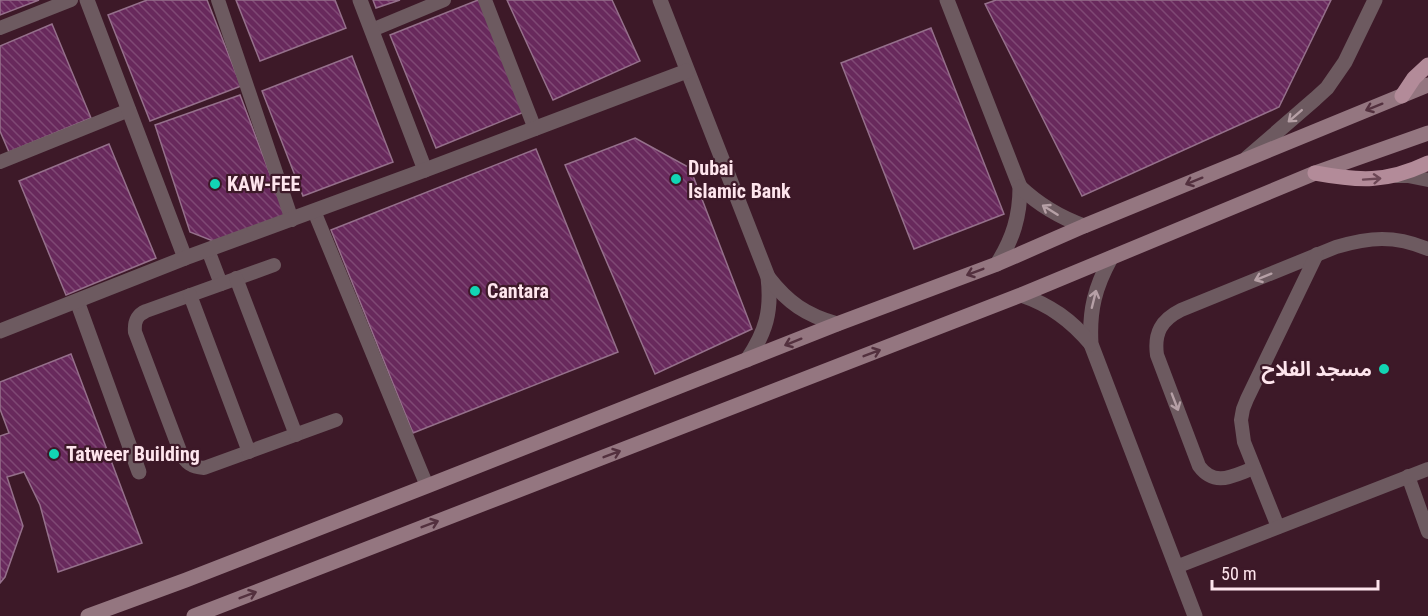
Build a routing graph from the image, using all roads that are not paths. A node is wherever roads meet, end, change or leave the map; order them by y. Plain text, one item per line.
1 (71, 0) edge
2 (87, 0) edge
3 (218, 0) edge
4 (360, 0) edge
5 (444, 0) edge
6 (485, 0) edge
7 (660, 0) edge
8 (946, 0) edge
9 (1375, 0) edge
10 (0, 28) edge
11 (372, 30) junction
12 (1428, 65) edge
13 (687, 71) junction
14 (1428, 85) edge
15 (1402, 96) junction
16 (129, 110) junction
17 (535, 129) junction
18 (1428, 133) edge
19 (1243, 161) junction
20 (0, 162) edge
21 (1428, 164) edge
22 (425, 170) junction
23 (1315, 173) junction
24 (1395, 176) junction
25 (1428, 180) edge
26 (1020, 187) junction
27 (314, 211) junction
28 (292, 220) junction
29 (1084, 226) junction
30 (1428, 249) edge
31 (208, 250) junction
32 (1317, 254) junction
33 (185, 258) junction
34 (1111, 258) junction
35 (998, 264) junction
36 (274, 265) dead end
37 (768, 277) junction
38 (236, 278) junction
39 (221, 284) junction
40 (190, 295) junction
41 (1021, 295) junction
42 (77, 301) junction
43 (837, 324) junction
44 (0, 331) edge
45 (1091, 344) junction
46 (747, 360) junction
47 (336, 420) dead end
48 (296, 435) junction
49 (249, 452) junction
50 (1254, 468) junction
51 (1428, 469) edge
52 (139, 472) dead end
53 (1408, 476) junction
54 (428, 486) junction
55 (1278, 527) junction
56 (1428, 531) edge
57 (1176, 567) junction
58 (88, 616) edge
59 (194, 616) edge
60 (1195, 616) edge

1 - 10 lane
2 - 16 street
3 - 28 lane
4 - 11 street
5 - 11 lane
6 - 17 lane
7 - 13 street
8 - 26 street
9 -> 19 street
11 - 22 street
12 - 15 main road
13 - 17 street
13 - 37 street
14 - 15 main road
15 -> 19 main road
16 - 20 lane
16 - 33 street
17 - 22 street
18 - 23 main road
19 -> 29 main road
21 - 24 main road
22 - 27 street
23 -> 24 main road
23 - 34 main road
24 - 25 lane
29 -> 26 street
26 - 35 street
27 - 28 street
27 - 54 lane
28 - 31 street
29 - 35 main road
30 - 32 lane
31 - 33 street
31 - 39 lane
32 - 50 lane
32 -> 50 lane
33 - 42 street
34 - 41 main road
45 -> 34 street
35 -> 43 main road
36 - 38 lane
37 - 43 street
37 - 46 street
38 - 39 lane
38 - 48 lane
39 - 40 lane
40 - 49 lane
40 - 49 lane
41 - 45 street
59 -> 41 main road
42 - 44 street
42 - 52 street
43 -> 46 main road
45 - 57 street
46 - 54 main road
47 - 48 lane
48 - 49 lane
50 - 55 lane
51 - 53 lane
53 - 55 lane
53 - 56 lane
54 - 58 main road
55 - 57 lane
57 - 60 street

